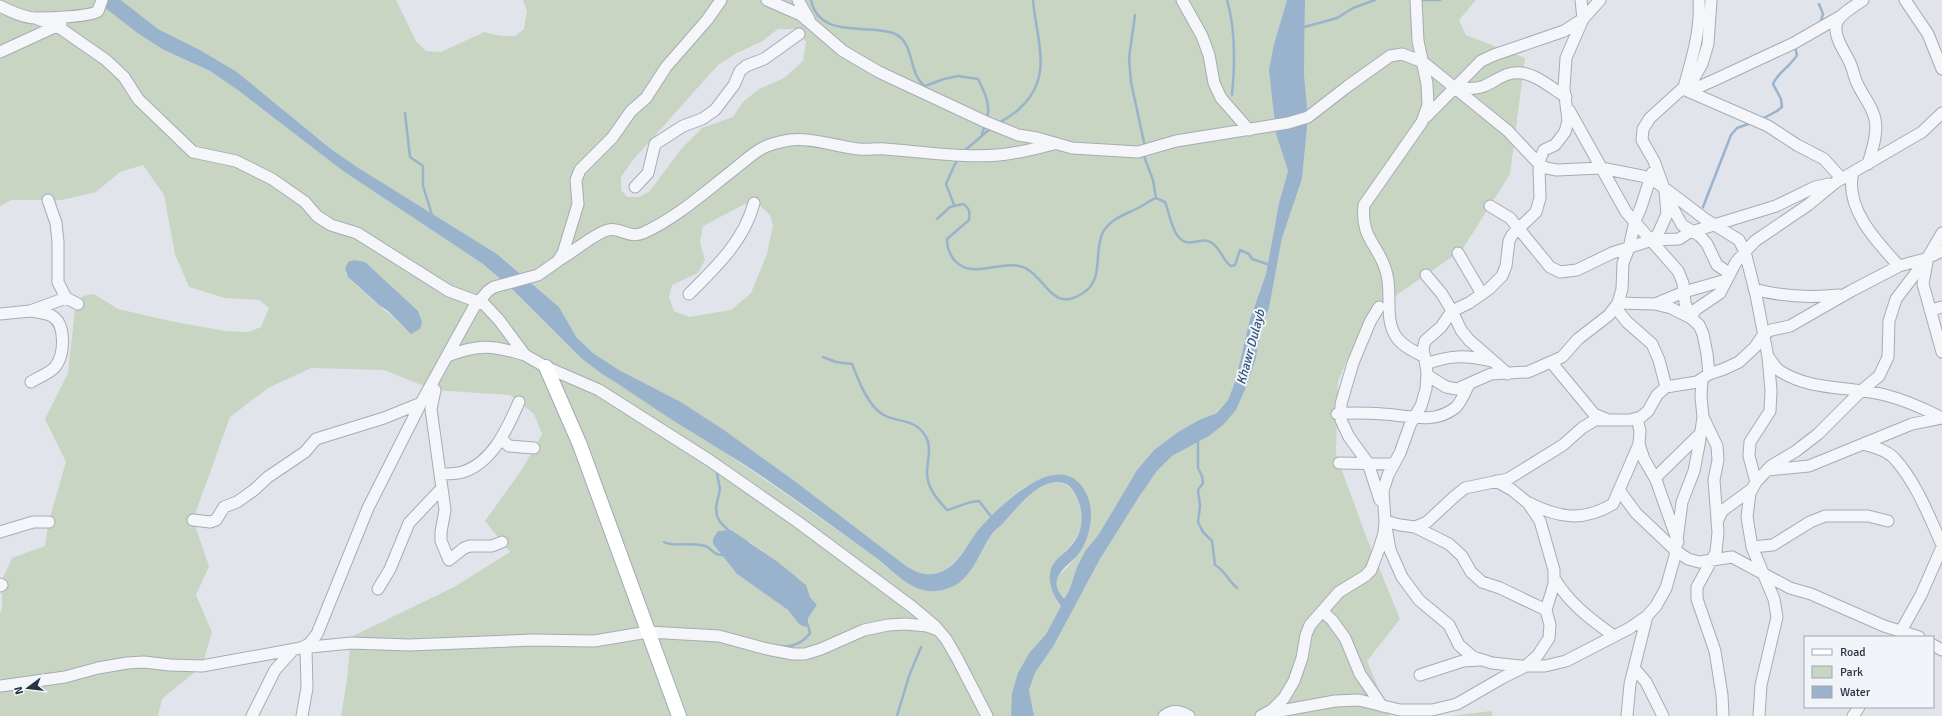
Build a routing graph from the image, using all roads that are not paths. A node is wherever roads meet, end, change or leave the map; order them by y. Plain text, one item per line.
1 (102, 0) edge
2 (721, 0) edge
3 (767, 0) edge
4 (798, 0) edge
5 (1182, 0) edge
6 (1416, 0) edge
7 (1580, 0) edge
8 (1600, 0) edge
9 (1699, 0) edge
10 (1711, 0) edge
11 (1863, 0) edge
12 (1904, 0) edge
13 (0, 6) edge
14 (80, 16) junction
15 (1841, 16) junction
16 (35, 18) junction
17 (1583, 19) junction
18 (57, 26) junction
19 (815, 28) junction
20 (799, 34) dead end
21 (3, 48) edge
22 (1423, 62) junction
23 (1942, 69) edge
24 (1454, 88) junction
25 (1683, 89) junction
26 (1566, 101) junction
27 (1942, 113) edge
28 (1422, 122) junction
29 (1249, 130) junction
30 (1055, 144) junction
31 (1654, 161) junction
32 (1539, 164) junction
33 (1868, 164) junction
34 (1601, 168) junction
35 (1853, 172) junction
36 (1649, 179) junction
37 (1839, 180) junction
38 (635, 187) dead end
39 (1664, 189) junction
40 (48, 200) dead end
41 (754, 203) dead end
42 (1490, 206) dead end
43 (1635, 221) junction
44 (1714, 226) junction
45 (1519, 229) junction
46 (1694, 231) junction
47 (1942, 233) edge
48 (1652, 240) junction
49 (1629, 248) junction
50 (1942, 251) edge
51 (1745, 252) junction
52 (1458, 253) dead end
53 (1928, 257) junction
54 (558, 261) junction
55 (1899, 266) junction
56 (1426, 274) dead end
57 (1728, 277) junction
58 (1754, 289) junction
59 (1684, 292) junction
60 (689, 294) dead end
61 (1482, 294) junction
62 (1844, 295) junction
63 (66, 298) junction
64 (478, 302) junction
65 (78, 304) dead end
66 (1655, 304) junction
67 (1617, 305) junction
68 (1942, 306) edge
69 (1379, 307) dead end
70 (1452, 310) junction
71 (1930, 310) junction
72 (30, 311) junction
73 (0, 314) edge
74 (1691, 318) junction
75 (1764, 334) junction
76 (1942, 352) edge
77 (525, 355) junction
78 (447, 356) junction
79 (1768, 357) junction
80 (1492, 361) junction
81 (1551, 362) junction
82 (1426, 365) junction
83 (546, 367) junction
84 (1508, 374) junction
85 (1706, 376) junction
86 (32, 382) dead end
87 (1469, 384) junction
88 (1666, 387) junction
89 (436, 390) dead end
90 (1861, 391) junction
91 (519, 402) dead end
92 (421, 403) junction
93 (1339, 414) junction
94 (1703, 417) junction
95 (1414, 418) junction
96 (1637, 418) junction
97 (1606, 420) junction
98 (1701, 433) junction
99 (501, 439) junction
100 (1639, 444) junction
101 (1863, 444) junction
102 (534, 448) dead end
103 (1339, 463) dead end
104 (1368, 463) junction
105 (1394, 464) junction
106 (1767, 470) junction
107 (441, 474) junction
108 (1655, 478) junction
109 (1496, 481) junction
110 (1754, 486) junction
111 (442, 488) junction
112 (1619, 490) junction
113 (1528, 503) junction
114 (1383, 506) junction
115 (194, 520) dead end
116 (1385, 521) junction
117 (1888, 521) dead end
118 (49, 522) dead end
119 (1717, 522) junction
120 (1415, 527) junction
121 (0, 532) edge
122 (502, 542) dead end
123 (1677, 546) junction
124 (1942, 546) edge
125 (1752, 547) junction
126 (1712, 560) junction
127 (1764, 574) junction
128 (1554, 578) junction
129 (378, 589) dead end
130 (1546, 610) junction
131 (1322, 611) junction
132 (1646, 616) junction
133 (938, 630) junction
134 (648, 632) junction
135 (1901, 634) edge
136 (1614, 636) junction
137 (1913, 636) edge
138 (300, 649) junction
139 (1482, 660) junction
140 (1526, 666) junction
141 (1634, 668) junction
142 (1420, 675) dead end
143 (0, 686) edge
144 (1382, 706) junction
145 (1264, 714) edge
146 (1416, 714) edge
147 (252, 716) edge
148 (302, 716) edge
149 (679, 716) edge
150 (987, 716) edge
151 (1164, 716) edge
152 (1190, 716) edge
153 (1428, 716) edge
154 (1627, 716) edge
155 (1663, 716) edge
156 (1723, 716) edge
157 (1759, 716) edge

1 - 14 street
2 - 54 street
3 - 19 street
4 - 19 street
5 - 29 street
6 - 22 street
7 - 17 street
8 - 17 street
9 - 25 street
10 - 25 street
11 - 15 street
12 - 23 street
13 - 16 street
14 - 16 street
14 - 18 street
15 - 25 street
15 - 33 street
16 - 18 street
17 - 24 street
17 - 26 street
18 - 21 street
18 - 64 street
19 - 30 street
20 - 38 street
22 - 24 street
22 - 28 street
22 - 29 street
24 - 26 street
24 - 28 street
24 - 32 street
25 - 31 street
25 - 37 street
26 - 32 street
26 - 34 street
27 - 33 street
28 - 82 street
29 - 30 street
30 - 54 street
31 - 36 street
31 - 39 street
32 - 34 street
32 - 45 street
33 - 35 street
34 - 36 street
34 - 43 street
35 - 37 street
35 - 55 street
36 - 39 street
36 - 43 street
37 - 44 street
37 - 51 street
39 - 44 street
39 - 46 street
39 - 48 street
40 - 63 street
41 - 60 street
42 - 45 street
43 - 48 street
43 - 49 street
44 - 46 street
44 - 51 street
45 - 49 street
45 - 61 street
46 - 48 street
46 - 57 street
47 - 53 street
48 - 49 street
48 - 59 street
49 - 67 street
50 - 53 street
51 - 57 street
51 - 58 street
52 - 61 street
53 - 55 street
53 - 71 street
53 - 90 street
54 - 64 street
55 - 62 street
56 - 70 street
57 - 59 street
57 - 74 street
58 - 62 street
58 - 75 street
59 - 66 street
59 - 74 street
61 - 70 street
62 - 75 street
63 - 65 street
63 - 72 street
64 - 77 street
64 - 78 street
66 - 67 street
66 - 74 street
67 - 81 street
67 - 88 street
68 - 71 street
69 - 93 street
70 - 80 street
70 - 82 street
71 - 76 street
72 - 73 street
72 - 86 street
74 - 85 street
75 - 79 street
75 - 85 street
77 - 78 street
77 - 83 street
78 - 92 street
79 - 90 street
79 - 110 street
80 - 82 street
80 - 84 street
81 - 84 street
81 - 97 street
82 - 87 street
82 - 95 street
83 - 133 street
83 - 134 main road
84 - 87 street
85 - 88 street
85 - 94 street
87 - 95 street
88 - 96 street
89 - 107 street
90 - 101 street
90 - 106 street
91 - 99 street
92 - 115 street
92 - 138 street
93 - 95 street
93 - 104 street
94 - 98 street
94 - 119 street
95 - 105 street
96 - 97 street
96 - 100 street
97 - 109 street
98 - 108 street
98 - 123 street
99 - 102 street
99 - 107 street
100 - 108 street
100 - 112 street
101 - 106 street
101 - 124 street
103 - 104 street
104 - 105 street
104 - 114 street
105 - 114 street
106 - 110 street
107 - 111 street
108 - 123 street
109 - 113 street
109 - 120 street
110 - 119 street
110 - 125 street
111 - 122 street
111 - 129 street
112 - 113 street
112 - 123 street
113 - 128 street
114 - 116 street
116 - 120 street
116 - 131 street
116 - 139 street
117 - 125 street
118 - 121 street
119 - 126 street
120 - 130 street
123 - 126 street
123 - 132 street
124 - 135 street
125 - 127 street
126 - 127 street
126 - 156 street
127 - 135 street
127 - 157 street
128 - 130 street
128 - 136 street
130 - 140 street
131 - 144 street
131 - 145 street
132 - 136 street
132 - 141 street
133 - 134 street
133 - 150 street
134 - 138 street
134 - 149 main road
135 - 137 street
136 - 140 street
138 - 143 street
138 - 147 street
138 - 148 street
139 - 140 street
139 - 142 street
140 - 146 street
141 - 154 street
141 - 155 street
144 - 145 street
144 - 146 street
146 - 153 street
151 - 152 street

